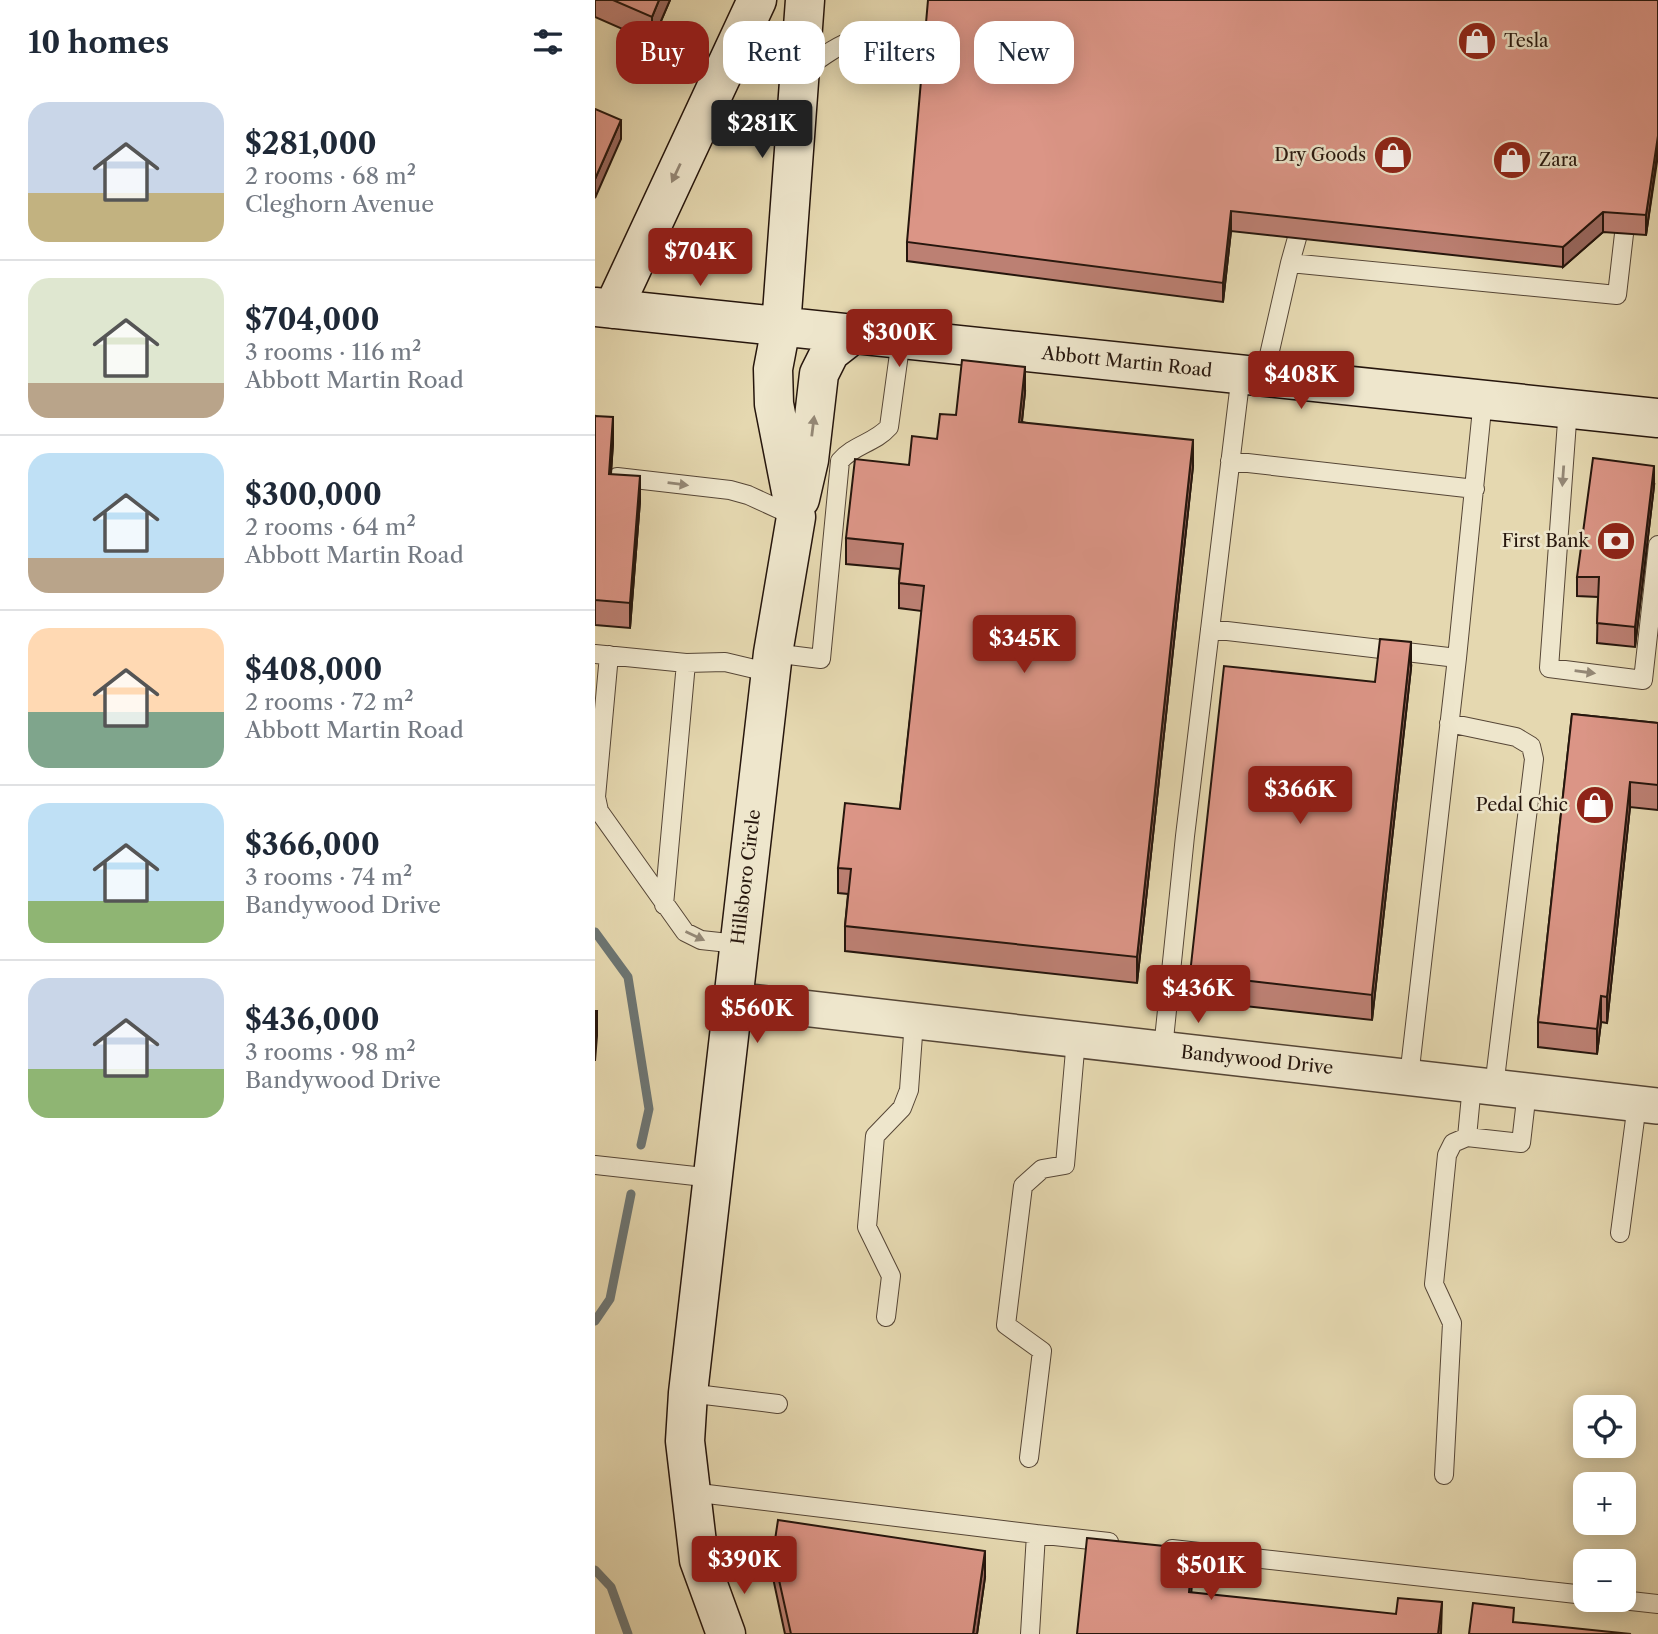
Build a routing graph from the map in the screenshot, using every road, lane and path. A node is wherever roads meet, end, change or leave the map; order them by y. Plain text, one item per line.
1 (757, 0) edge
2 (804, 0) edge
3 (802, 21) edge
4 (797, 84) edge
5 (1624, 233) edge
6 (1297, 238) edge
7 (1290, 263) junction
8 (604, 308) edge
9 (781, 327) junction
10 (853, 334) junction
11 (901, 339) junction
12 (1252, 376) junction
13 (1483, 399) junction
14 (1568, 408) junction
15 (1658, 418) edge
16 (1230, 460) junction
17 (610, 476) edge
18 (1475, 489) junction
19 (796, 517) junction
20 (1658, 545) edge
21 (1210, 629) junction
22 (602, 654) edge
23 (1457, 658) junction
24 (686, 663) junction
25 (772, 663) junction
26 (1449, 723) junction
27 (664, 905) junction
28 (738, 944) junction
29 (732, 1000) junction
30 (914, 1020) junction
31 (1076, 1040) junction
32 (1163, 1049) junction
33 (1409, 1077) junction
34 (1498, 1088) junction
35 (1647, 1105) edge
36 (1467, 1137) junction
37 (595, 1165) edge
38 (713, 1178) junction
39 (1620, 1233) dead end
40 (886, 1317) dead end
41 (688, 1393) junction
42 (778, 1404) dead end
43 (1029, 1458) dead end
44 (1444, 1475) dead end
45 (691, 1492) junction
46 (1036, 1534) junction
47 (1132, 1545) edge
48 (1159, 1548) edge
49 (1573, 1594) edge
50 (1636, 1602) edge
51 (1658, 1604) edge
52 (726, 1634) edge
53 (1030, 1634) edge

1 -> 8 street
2 - 3 street, Hillsboro Circle
4 - 9 street, Hillsboro Circle
5 - 7 lane
6 - 7 lane
7 - 12 lane
8 - 9 street, Abbott Martin Road
9 - 10 street, Abbott Martin Road
9 - 19 street, Hillsboro Circle
10 - 11 street, Abbott Martin Road
19 -> 10 street
11 - 12 street, Abbott Martin Road
11 - 25 lane
12 - 13 street, Abbott Martin Road
12 - 16 lane
13 - 14 street, Abbott Martin Road
13 - 18 lane
14 - 15 street, Abbott Martin Road
14 -> 20 lane
16 - 18 lane
16 - 21 lane
17 -> 19 lane
18 - 23 lane
19 - 25 street, Hillsboro Circle
21 - 23 lane
21 - 32 lane
22 - 24 lane
22 - 27 lane
23 - 26 lane
24 - 25 lane
24 - 27 lane
25 - 28 street, Hillsboro Circle
26 - 33 lane
26 - 34 lane
27 -> 28 lane
28 - 29 street, Hillsboro Circle
29 - 30 street, Bandywood Drive
29 - 38 street, Hillsboro Circle
30 - 31 street, Bandywood Drive
30 - 40 lane
31 - 32 street, Bandywood Drive
31 - 43 lane
32 - 33 street, Bandywood Drive
33 - 34 street, Bandywood Drive
34 - 35 street, Bandywood Drive
34 - 36 lane
34 - 36 lane
35 - 39 lane
36 - 44 lane
37 - 38 lane
38 - 41 street, Hillsboro Circle
41 - 42 lane
41 - 45 street, Hillsboro Circle
45 - 46 lane
45 - 52 street, Hillsboro Circle
46 - 47 lane
46 - 53 lane
48 - 49 lane
50 - 51 lane

